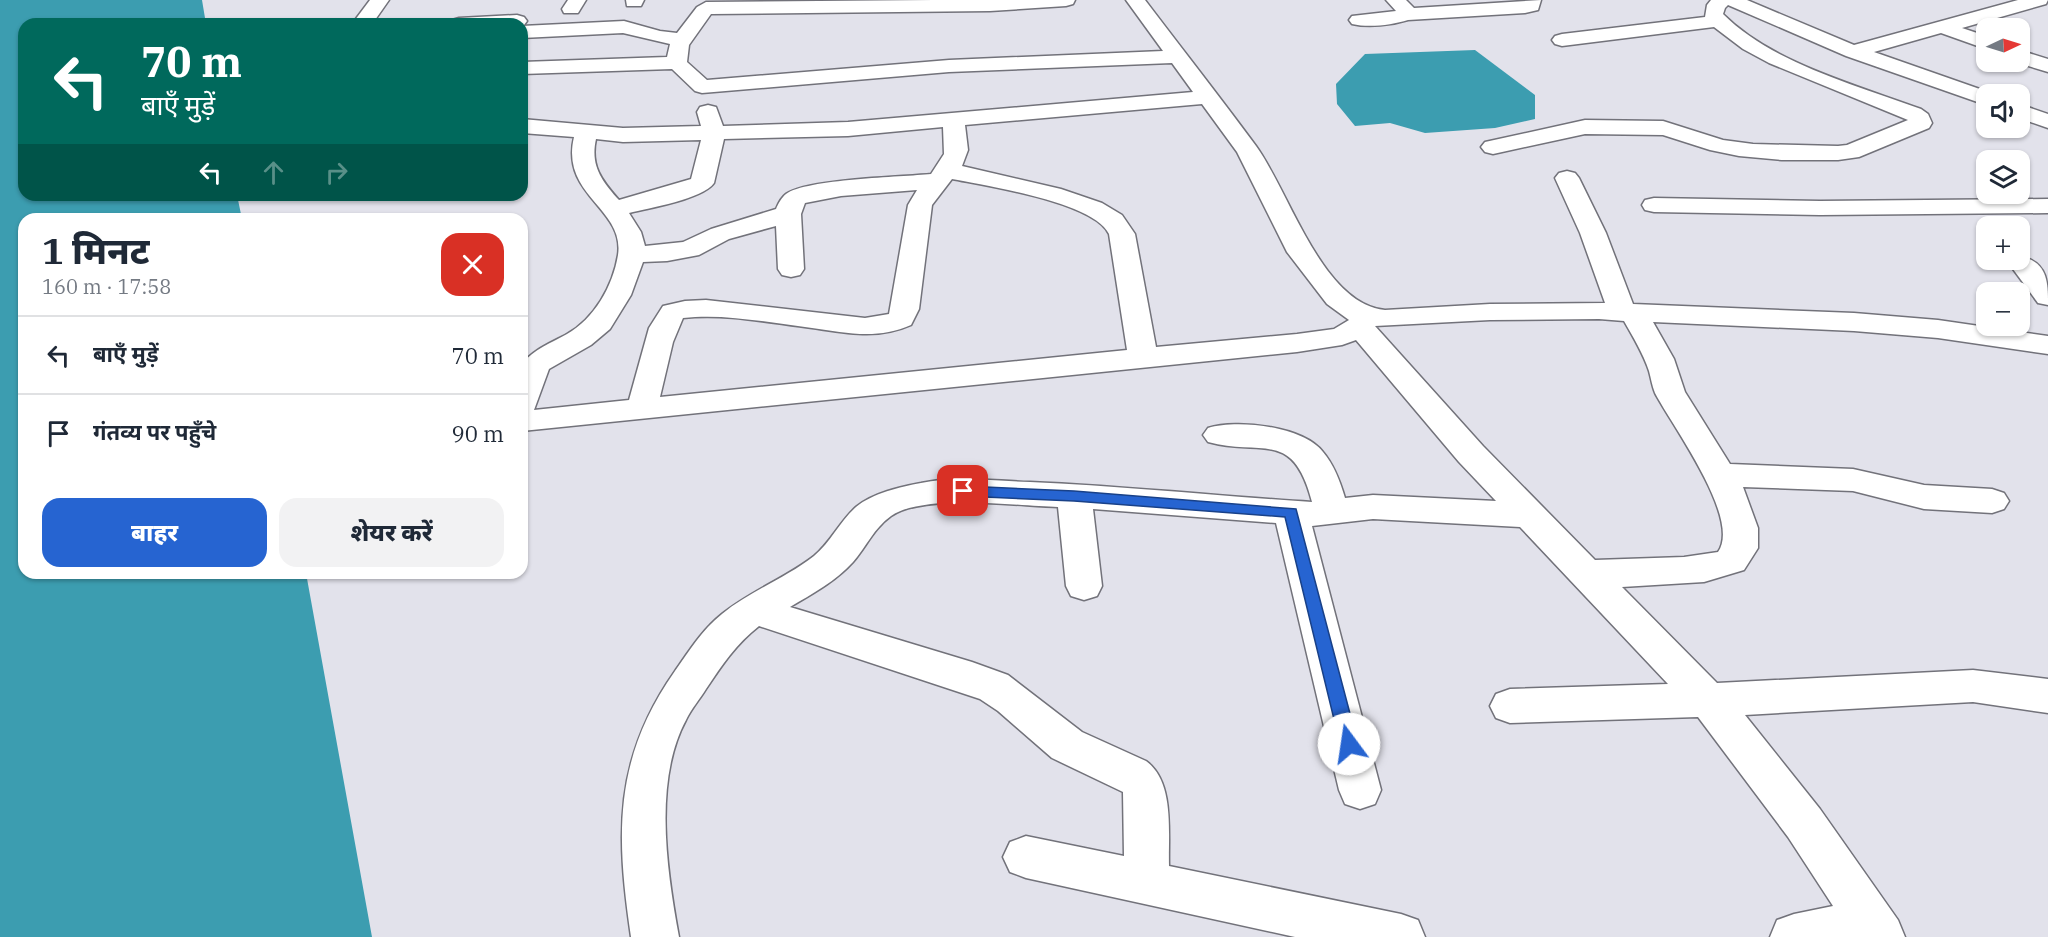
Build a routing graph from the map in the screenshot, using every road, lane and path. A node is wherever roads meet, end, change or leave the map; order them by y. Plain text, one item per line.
1 (380, 0) edge
2 (1066, 0) edge
3 (1135, 0) edge
4 (1532, 0) edge
5 (1724, 0) edge
6 (1731, 0) edge
7 (2039, 0) edge
8 (782, 3) edge
9 (502, 4) dead end
10 (1401, 7) edge
11 (366, 18) edge
12 (513, 18) edge
13 (1359, 20) dead end
14 (1718, 21) junction
15 (528, 26) edge
16 (1942, 27) junction
17 (1976, 39) edge
18 (683, 40) junction
19 (1562, 40) dead end
20 (1853, 52) junction
21 (1177, 57) junction
22 (2030, 60) edge
23 (678, 63) junction
24 (2048, 66) edge
25 (528, 68) edge
26 (702, 87) junction
27 (1976, 95) edge
28 (1206, 97) junction
29 (2030, 115) edge
30 (953, 121) junction
31 (2048, 121) edge
32 (528, 130) edge
33 (586, 133) junction
34 (714, 133) junction
35 (1493, 147) dead end
36 (940, 176) junction
37 (1567, 178) dead end
38 (1654, 205) dead end
39 (2048, 206) edge
40 (612, 210) junction
41 (788, 214) junction
42 (632, 254) junction
43 (791, 269) dead end
44 (2027, 270) edge
45 (2048, 297) edge
46 (1628, 313) junction
47 (1362, 322) junction
48 (2048, 345) edge
49 (1143, 357) junction
50 (528, 377) edge
51 (642, 408) junction
52 (528, 420) edge
53 (1219, 435) dead end
54 (1721, 476) junction
55 (1074, 496) junction
56 (1992, 501) dead end
57 (1332, 512) junction
58 (1291, 513) junction
59 (1530, 515) junction
60 (1586, 574) junction
61 (1084, 586) dead end
62 (756, 611) junction
63 (2048, 696) edge
64 (1708, 700) junction
65 (1510, 706) dead end
66 (1360, 790) dead end
67 (1026, 857) dead end
68 (1148, 883) junction
69 (1875, 929) edge
70 (655, 937) edge
71 (1401, 937) edge
72 (1794, 937) edge

1 - 11 street
2 - 8 street
3 - 21 street
4 - 10 street
5 - 14 street
6 - 20 street
7 - 16 street
8 - 18 street
9 - 12 street
10 - 13 street
14 - 19 street
14 - 35 street
15 - 18 street
16 - 17 street
16 - 20 street
18 - 23 street
20 - 27 street
21 - 26 street
21 - 28 street
22 - 24 street
23 - 25 street
23 - 26 street
26 - 34 street
28 - 30 street
28 - 47 street
29 - 31 street
30 - 34 street
30 - 36 street
32 - 33 street
33 - 34 street
33 - 40 street
34 - 40 street
36 - 41 street
36 - 49 street
36 - 51 street
37 - 46 street
38 - 39 street
40 - 42 street
41 - 42 street
41 - 43 street
42 - 50 street
44 - 45 street
46 - 47 street
46 - 48 street
46 - 54 street
47 - 49 street
47 - 59 street
49 - 51 street
51 - 52 street
53 - 57 street
54 - 56 street
54 - 60 street
55 - 58 street
55 - 61 street
55 - 62 street
57 - 58 street
57 - 59 street
58 - 66 street
59 - 60 street
60 - 64 street
62 - 68 street
62 - 70 street
63 - 64 street
64 - 65 street
64 - 69 street
67 - 68 street
68 - 71 street
69 - 72 street

